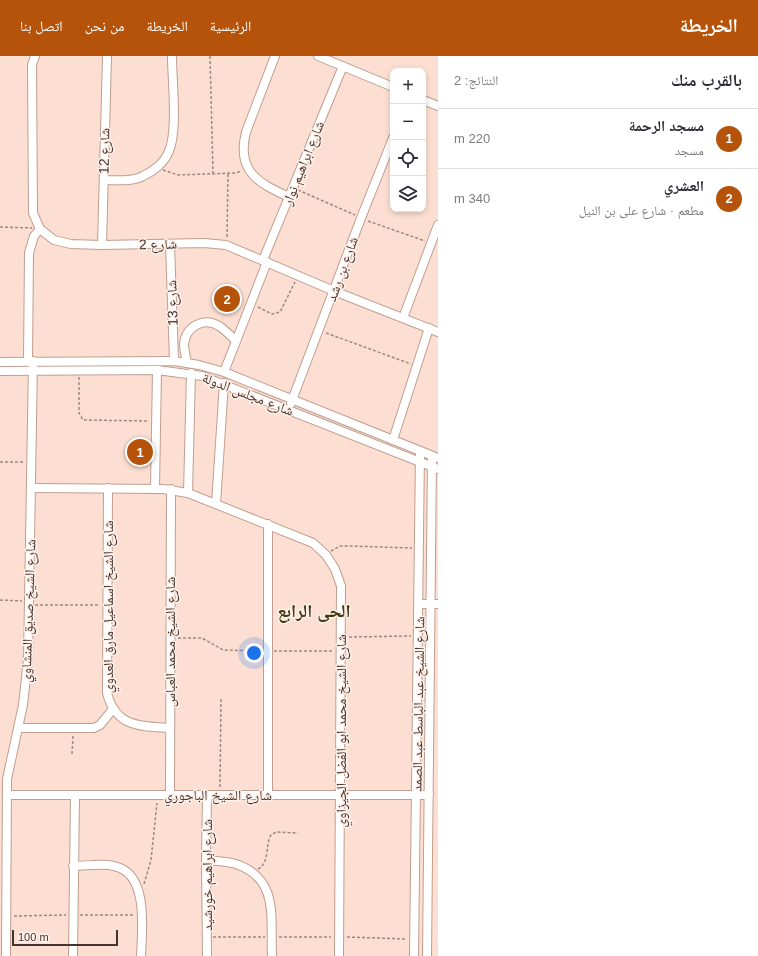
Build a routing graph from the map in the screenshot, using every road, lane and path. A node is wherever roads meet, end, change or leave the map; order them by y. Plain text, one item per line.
1 (35, 56) edge
2 (107, 56) edge
3 (172, 56) edge
4 (210, 56) edge
5 (275, 56) edge
6 (318, 56) edge
7 (343, 66) junction
8 (390, 87) edge
9 (426, 101) edge
10 (438, 106) edge
11 (392, 140) edge
12 (158, 167) junction
13 (247, 168) junction
14 (213, 174) junction
15 (228, 174) junction
16 (104, 180) junction
17 (293, 188) junction
18 (289, 197) junction
19 (361, 218) junction
20 (438, 225) edge
21 (0, 227) edge
22 (40, 229) junction
23 (431, 243) junction
24 (170, 244) junction
25 (102, 245) junction
26 (226, 245) junction
27 (265, 261) junction
28 (297, 276) junction
29 (334, 291) junction
30 (250, 304) junction
31 (403, 318) junction
32 (429, 328) junction
33 (319, 331) junction
34 (438, 332) edge
35 (236, 341) junction
36 (31, 361) junction
37 (152, 361) junction
38 (0, 362) edge
39 (174, 362) junction
40 (187, 363) junction
41 (416, 366) junction
42 (33, 370) junction
43 (79, 370) junction
44 (155, 370) junction
45 (0, 371) edge
46 (224, 372) junction
47 (191, 373) junction
48 (224, 383) junction
49 (292, 399) junction
50 (288, 409) junction
51 (156, 421) junction
52 (393, 440) junction
53 (420, 451) junction
54 (435, 457) edge
55 (0, 462) edge
56 (32, 462) junction
57 (420, 462) junction
58 (435, 467) edge
59 (31, 488) junction
60 (108, 488) junction
61 (155, 489) junction
62 (171, 489) junction
63 (188, 492) junction
64 (216, 504) junction
65 (268, 524) junction
66 (419, 548) junction
67 (326, 555) junction
68 (0, 600) edge
69 (30, 603) junction
70 (108, 604) junction
71 (419, 604) junction
72 (434, 604) edge
73 (419, 636) junction
74 (341, 637) junction
75 (170, 638) junction
76 (268, 651) junction
77 (341, 651) junction
78 (221, 699) dead end
79 (113, 709) junction
80 (18, 728) junction
81 (170, 728) junction
82 (73, 729) junction
83 (72, 754) dead end
84 (207, 794) junction
85 (7, 795) junction
86 (75, 795) junction
87 (158, 795) junction
88 (170, 795) junction
89 (220, 795) junction
90 (268, 795) junction
91 (341, 795) junction
92 (417, 795) junction
93 (429, 795) junction
94 (298, 833) dead end
95 (206, 860) junction
96 (73, 866) junction
97 (253, 871) junction
98 (139, 894) junction
99 (340, 937) junction
100 (414, 940) junction
101 (6, 956) edge
102 (72, 956) edge
103 (141, 956) edge
104 (207, 956) edge
105 (272, 956) edge
106 (339, 956) edge
107 (414, 956) edge
108 (427, 956) edge

1 - 22 street
2 - 16 street, شارع 12
3 - 12 street
4 - 14 path
5 - 13 street
6 - 7 street
7 - 8 street
7 - 17 street, شارع ابراهيم نوار
9 - 10 street
11 - 19 street, شارع بن رشد
12 - 14 path
12 - 16 street
13 - 15 path
13 - 18 street
14 - 15 path
15 - 26 path
16 - 25 street, شارع 12
17 - 18 street, شارع ابراهيم نوار
17 - 19 path
18 - 27 street, شارع ابراهيم نوار
19 - 23 path
19 - 29 street, شارع بن رشد
20 - 23 street
21 - 22 path
22 - 25 street, شارع 2
22 - 36 street, شارع الشيخ صديق المنشاوي
23 - 31 street
24 - 25 street, شارع 2
24 - 26 street, شارع 2
24 - 39 street, شارع 13
26 - 27 street, شارع 2
27 - 28 street, شارع 2
27 - 30 street, شارع ابراهيم نوار
28 - 29 street, شارع 2
28 - 30 path
29 - 31 street, شارع 2
29 - 33 street, شارع بن رشد
30 - 35 street, شارع ابراهيم نوار
31 - 32 street, شارع 2
32 - 34 street, شارع 2
32 - 41 street
33 - 41 path
33 - 49 street, شارع بن رشد
35 - 40 street
35 - 46 street
36 - 37 street, شارع مجلس الدولة
36 - 38 street, شارع مجلس الدولة
36 - 42 street, شارع الشيخ صديق المنشاوي
37 - 39 street, شارع مجلس الدولة
37 - 44 street
39 - 40 street, شارع مجلس الدولة
40 - 46 street, شارع مجلس الدولة
41 - 52 street
42 - 43 street, شارع مجلس الدولة
42 - 45 street, شارع مجلس الدولة
42 - 56 street, شارع الشيخ صديق المنشاوي
43 - 44 street, شارع مجلس الدولة
43 - 51 path
44 - 47 street, شارع مجلس الدولة
44 - 51 street
46 - 49 street, شارع مجلس الدولة
47 - 48 street, شارع مجلس الدولة
47 - 63 street
48 - 50 street, شارع مجلس الدولة
48 - 64 street
49 - 50 street, شارع بن رشد
49 - 52 street, شارع مجلس الدولة
50 - 57 street, شارع مجلس الدولة
51 - 61 street
52 - 53 street, شارع مجلس الدولة
53 - 54 street, شارع مجلس الدولة
53 - 57 street, شارع الشيخ عبد الباسط عبد الصمد
54 - 58 street, شارع الشيخ عبد الباسط عبد الصمد
55 - 56 path
56 - 59 street, شارع الشيخ صديق المنشاوي
57 - 58 street, شارع مجلس الدولة
57 - 66 street, شارع الشيخ عبد الباسط عبد الصمد
58 - 72 street, شارع الشيخ عبد الباسط عبد الصمد
59 - 60 street, شارع الشيخ محمد ابو الفضل الجيزاوي
59 - 69 street, شارع الشيخ صديق المنشاوي
60 - 61 street, شارع الشيخ محمد ابو الفضل الجيزاوي
60 - 70 street, شارع الشيخ اسماعيل مارق العدوي
61 - 62 street, شارع الشيخ محمد ابو الفضل الجيزاوي
62 - 63 street, شارع الشيخ محمد ابو الفضل الجيزاوي
62 - 75 street, شارع الشيخ محمد العباس
63 - 64 street, شارع الشيخ محمد ابو الفضل الجيزاوي
64 - 65 street, شارع الشيخ محمد ابو الفضل الجيزاوي
65 - 67 street, شارع الشيخ محمد ابو الفضل الجيزاوي
65 - 76 street
66 - 67 path
66 - 71 street, شارع الشيخ عبد الباسط عبد الصمد
67 - 74 street, شارع الشيخ محمد ابو الفضل الجيزاوي
68 - 69 path
69 - 70 path
69 - 80 street, شارع الشيخ صديق المنشاوي
70 - 79 street, شارع الشيخ اسماعيل مارق العدوي
71 - 72 street
71 - 73 street, شارع الشيخ عبد الباسط عبد الصمد
72 - 93 street, شارع الشيخ عبد الباسط عبد الصمد
73 - 74 path
73 - 92 street, شارع الشيخ عبد الباسط عبد الصمد
74 - 77 street, شارع الشيخ محمد ابو الفضل الجيزاوي
75 - 76 path
75 - 81 street, شارع الشيخ محمد العباس
76 - 77 path
76 - 90 street
77 - 91 street, شارع الشيخ محمد ابو الفضل الجيزاوي
78 - 89 path
79 - 81 street, شارع الشيخ اسماعيل مارق العدوي
79 - 82 street
80 - 82 street
80 - 85 street, شارع الشيخ صديق المنشاوي
81 - 88 street, شارع الشيخ محمد العباس
82 - 83 path
84 - 88 street, شارع الشيخ الباجوري
84 - 89 street, شارع الشيخ الباجوري
84 - 95 street, شارع ابراهيم خورشيد
85 - 86 street, شارع الشيخ الباجوري
85 - 101 street, شارع الشيخ صديق المنشاوي
86 - 87 street, شارع الشيخ الباجوري
86 - 96 street
87 - 88 street, شارع الشيخ الباجوري
87 - 98 path
89 - 90 street, شارع الشيخ الباجوري
90 - 91 street, شارع الشيخ الباجوري
91 - 92 street, شارع الشيخ الباجوري
91 - 99 street, شارع الشيخ محمد ابو الفضل الجيزاوي
92 - 93 street, شارع الشيخ الباجوري
92 - 100 street, شارع الشيخ عبد الباسط عبد الصمد
93 - 108 street, شارع الشيخ عبد الباسط عبد الصمد
94 - 97 path
95 - 97 street
95 - 104 street, شارع ابراهيم خورشيد
96 - 98 street
96 - 102 street
97 - 105 street
98 - 103 street
99 - 100 path
99 - 106 street, شارع الشيخ محمد ابو الفضل الجيزاوي
100 - 107 street, شارع الشيخ عبد الباسط عبد الصمد

